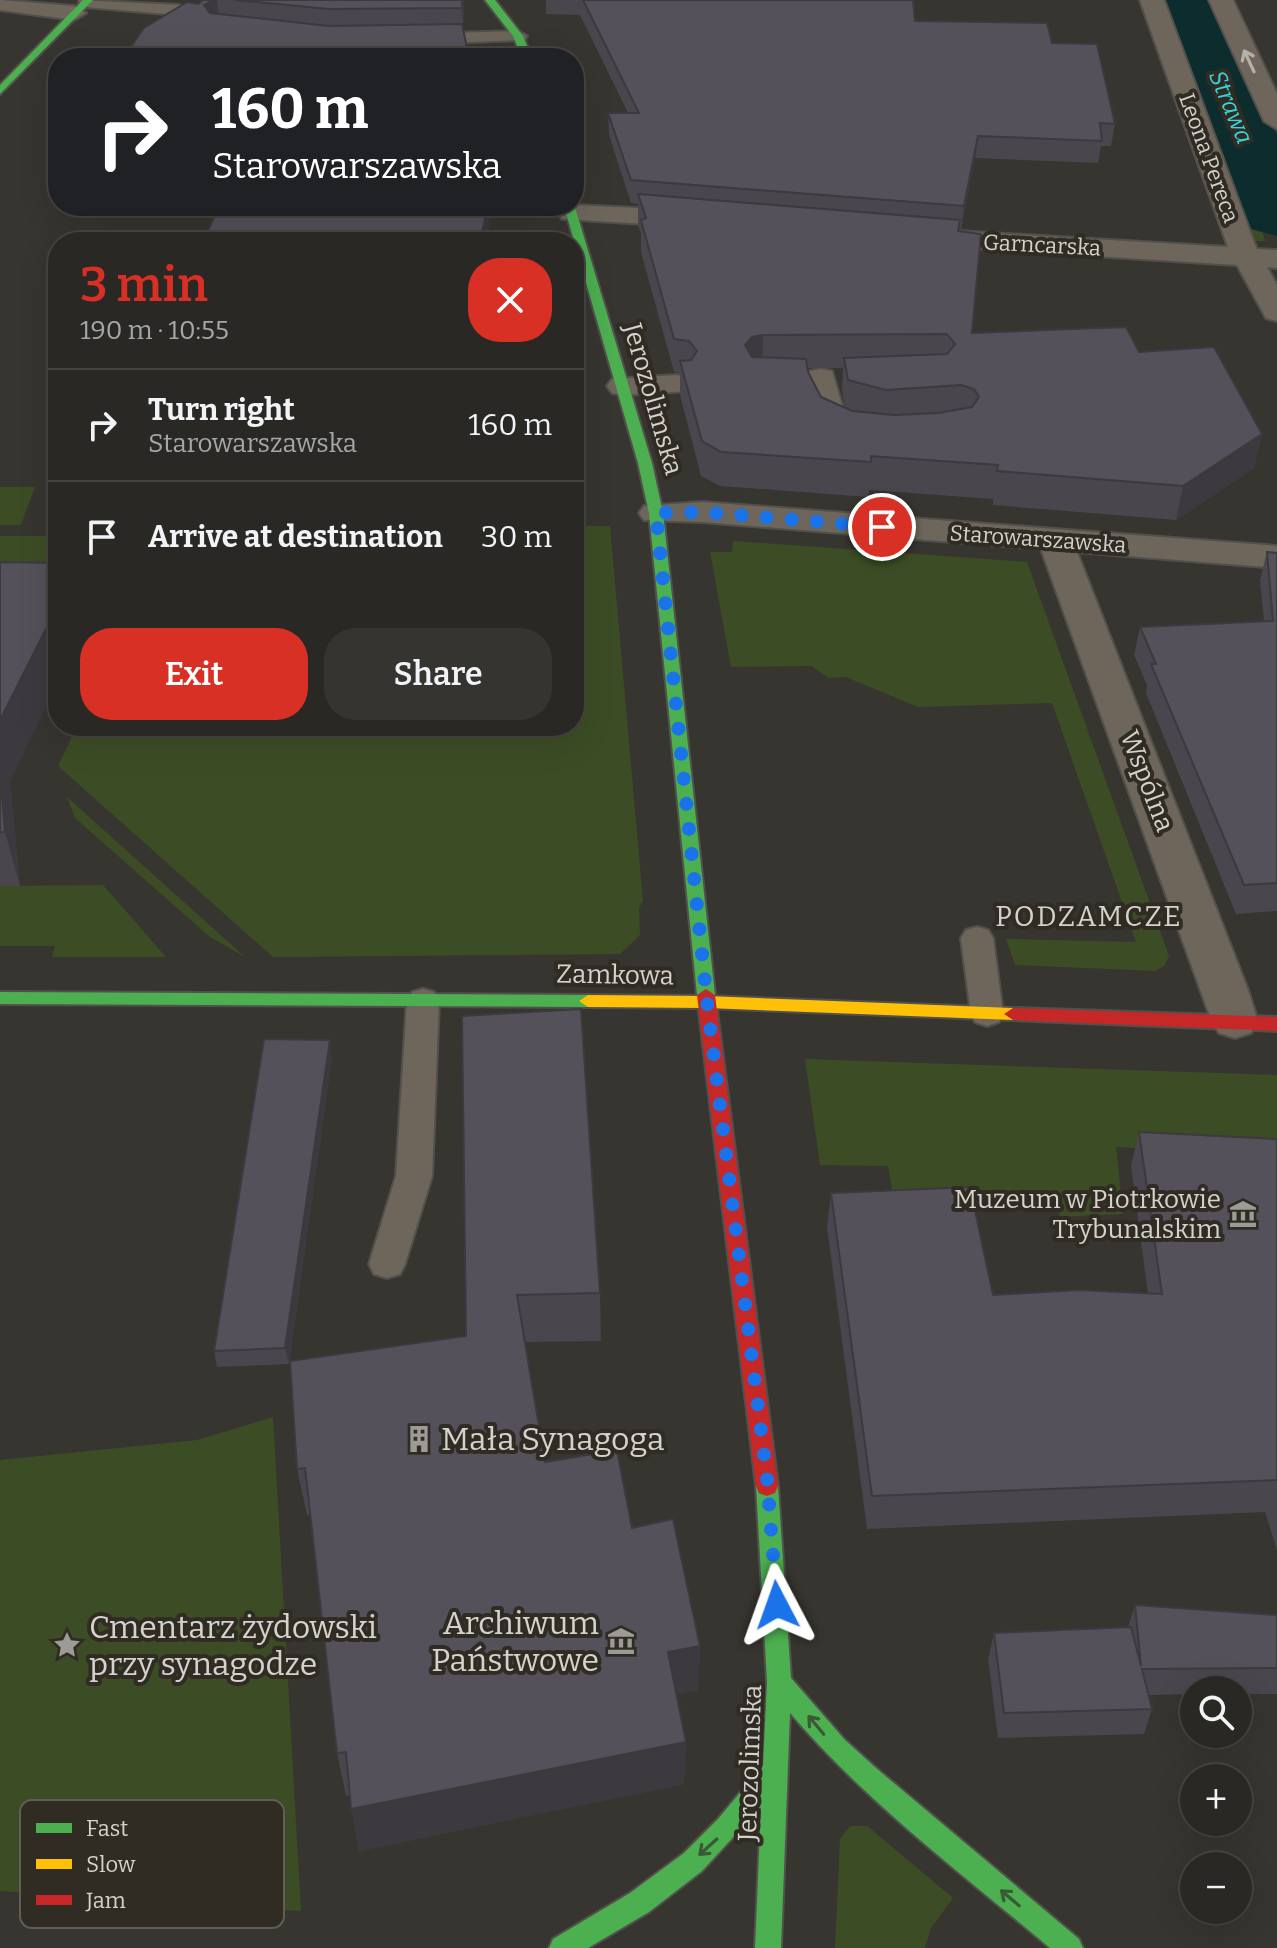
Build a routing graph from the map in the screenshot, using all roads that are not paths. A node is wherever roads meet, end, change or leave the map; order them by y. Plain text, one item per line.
1 (490, 0) edge
2 (1152, 0) edge
3 (1221, 0) edge
4 (0, 3) edge
5 (83, 5) edge
6 (199, 16) edge
7 (518, 36) junction
8 (408, 39) edge
9 (523, 48) edge
10 (0, 91) edge
11 (1277, 121) edge
12 (584, 211) edge
13 (731, 221) edge
14 (888, 234) edge
15 (584, 254) edge
16 (1266, 258) edge
17 (1277, 312) edge
18 (821, 378) dead end
19 (677, 384) dead end
20 (623, 386) junction
21 (897, 434) edge
22 (656, 513) junction
23 (1055, 541) junction
24 (1277, 557) edge
25 (977, 938) dead end
26 (0, 998) edge
27 (423, 1000) junction
28 (707, 1002) junction
29 (987, 1014) junction
30 (1235, 1022) junction
31 (1277, 1024) edge
32 (387, 1264) dead end
33 (779, 1682) junction
34 (777, 1767) junction
35 (562, 1948) edge
36 (768, 1948) edge
37 (1070, 1948) edge

1 - 7 street
2 - 16 street, Leona Pereca
11 -> 3 street
4 - 5 street
5 - 6 lane
5 - 10 street
7 - 8 lane
7 - 9 street
12 - 13 street
14 - 16 street, Garncarska
15 - 20 street, Jerozolimska
16 - 17 street, Leona Pereca
18 - 21 street
19 - 20 street
20 - 22 street, Jerozolimska
22 - 23 street, Starowarszawska
22 - 28 street, Jerozolimska
23 - 24 street, Starowarszawska
23 - 30 street, Wspólna
25 - 29 lane
26 - 27 street, Zamkowa
27 - 28 street, Zamkowa
27 - 32 lane
28 - 29 street, Zamkowa
28 - 33 street, Jerozolimska
29 - 30 street, Zamkowa
30 - 31 street, Zamkowa
33 - 34 street, Jerozolimska
37 -> 33 street
34 -> 35 street
34 - 36 street, Jerozolimska

